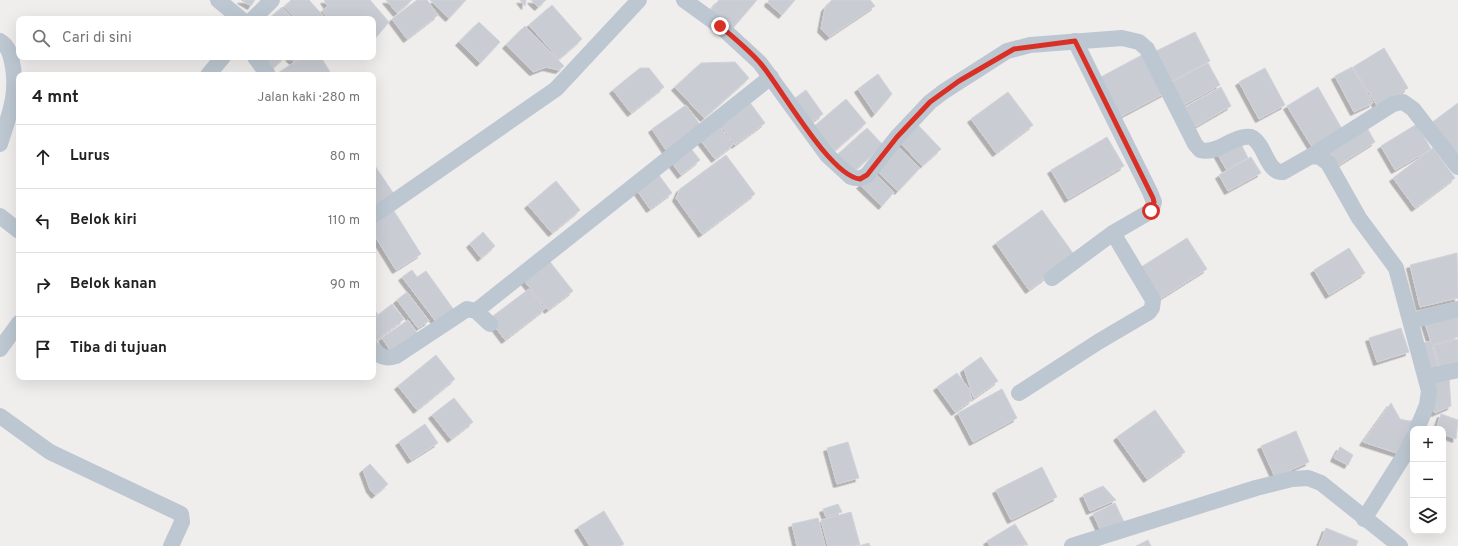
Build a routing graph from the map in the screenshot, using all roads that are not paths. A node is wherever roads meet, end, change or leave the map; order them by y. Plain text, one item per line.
1 (218, 0) edge
2 (272, 0) edge
3 (639, 0) edge
4 (684, 0) edge
5 (237, 16) edge
6 (256, 16) edge
7 (0, 41) edge
8 (1075, 41) junction
9 (220, 60) edge
10 (257, 60) edge
11 (210, 72) edge
12 (266, 72) edge
13 (771, 77) junction
14 (0, 144) edge
15 (1311, 156) junction
16 (1458, 167) edge
17 (376, 214) edge
18 (0, 216) edge
19 (16, 229) edge
20 (1113, 233) junction
21 (1052, 278) dead end
22 (1458, 309) edge
23 (476, 311) junction
24 (1411, 321) junction
25 (490, 324) dead end
26 (16, 327) edge
27 (0, 349) edge
28 (376, 352) edge
29 (1458, 370) edge
30 (1426, 377) junction
31 (1019, 393) dead end
32 (0, 416) edge
33 (1418, 426) edge
34 (1410, 445) edge
35 (1364, 519) junction
36 (171, 546) edge
37 (1072, 546) edge
38 (1400, 546) edge

1 - 5 street
2 - 6 street
3 - 17 street
4 - 13 street
7 - 14 street
8 - 13 street
8 - 15 street
8 - 20 street
9 - 11 street
10 - 12 street
13 - 23 street
15 - 16 street
15 - 24 street
18 - 19 street
20 - 21 street
20 - 31 street
22 - 24 street
23 - 25 street
23 - 28 street
24 - 30 street
26 - 27 street
29 - 30 street
30 - 33 street
32 - 36 street
34 - 35 street
35 - 37 street
35 - 38 street

